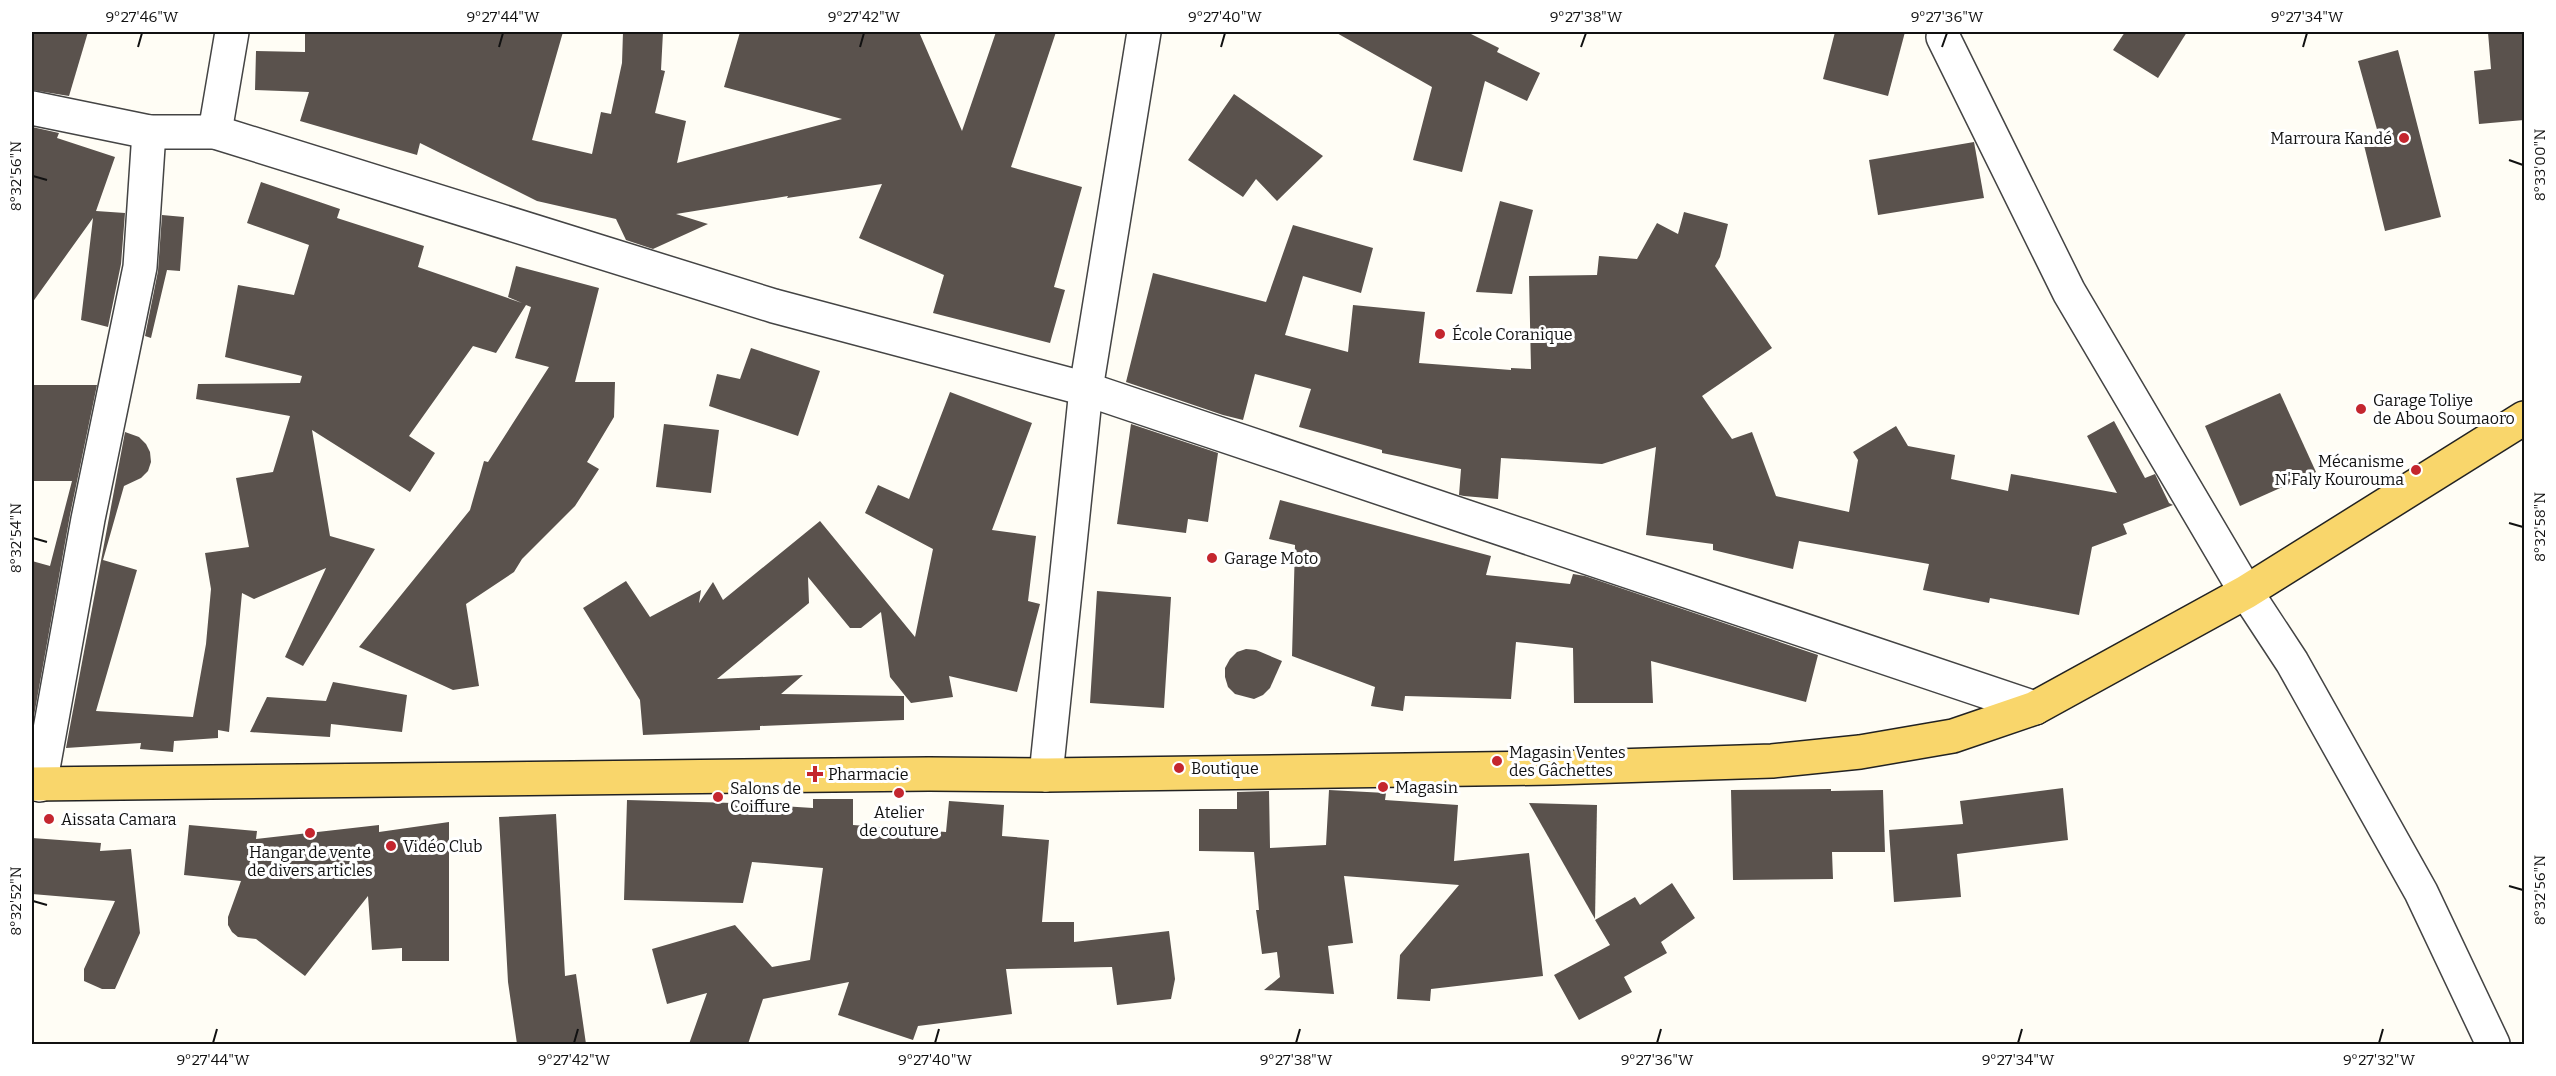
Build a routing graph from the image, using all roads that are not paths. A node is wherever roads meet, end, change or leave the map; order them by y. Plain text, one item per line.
1 (232, 32) edge
2 (1144, 32) edge
3 (1943, 37) dead end
4 (32, 108) edge
5 (149, 132) junction
6 (215, 132) junction
7 (1086, 390) junction
8 (2524, 418) edge
9 (2246, 592) junction
10 (2035, 708) junction
11 (1046, 775) junction
12 (36, 784) edge
13 (2493, 1044) edge

1 - 6 street
2 - 7 street
3 - 9 street
4 - 5 street
5 - 6 street
5 - 12 street
6 - 7 street
7 - 10 street
7 - 11 street
8 - 9 main road
9 - 10 main road
9 - 13 street
10 - 11 main road
11 - 12 main road

